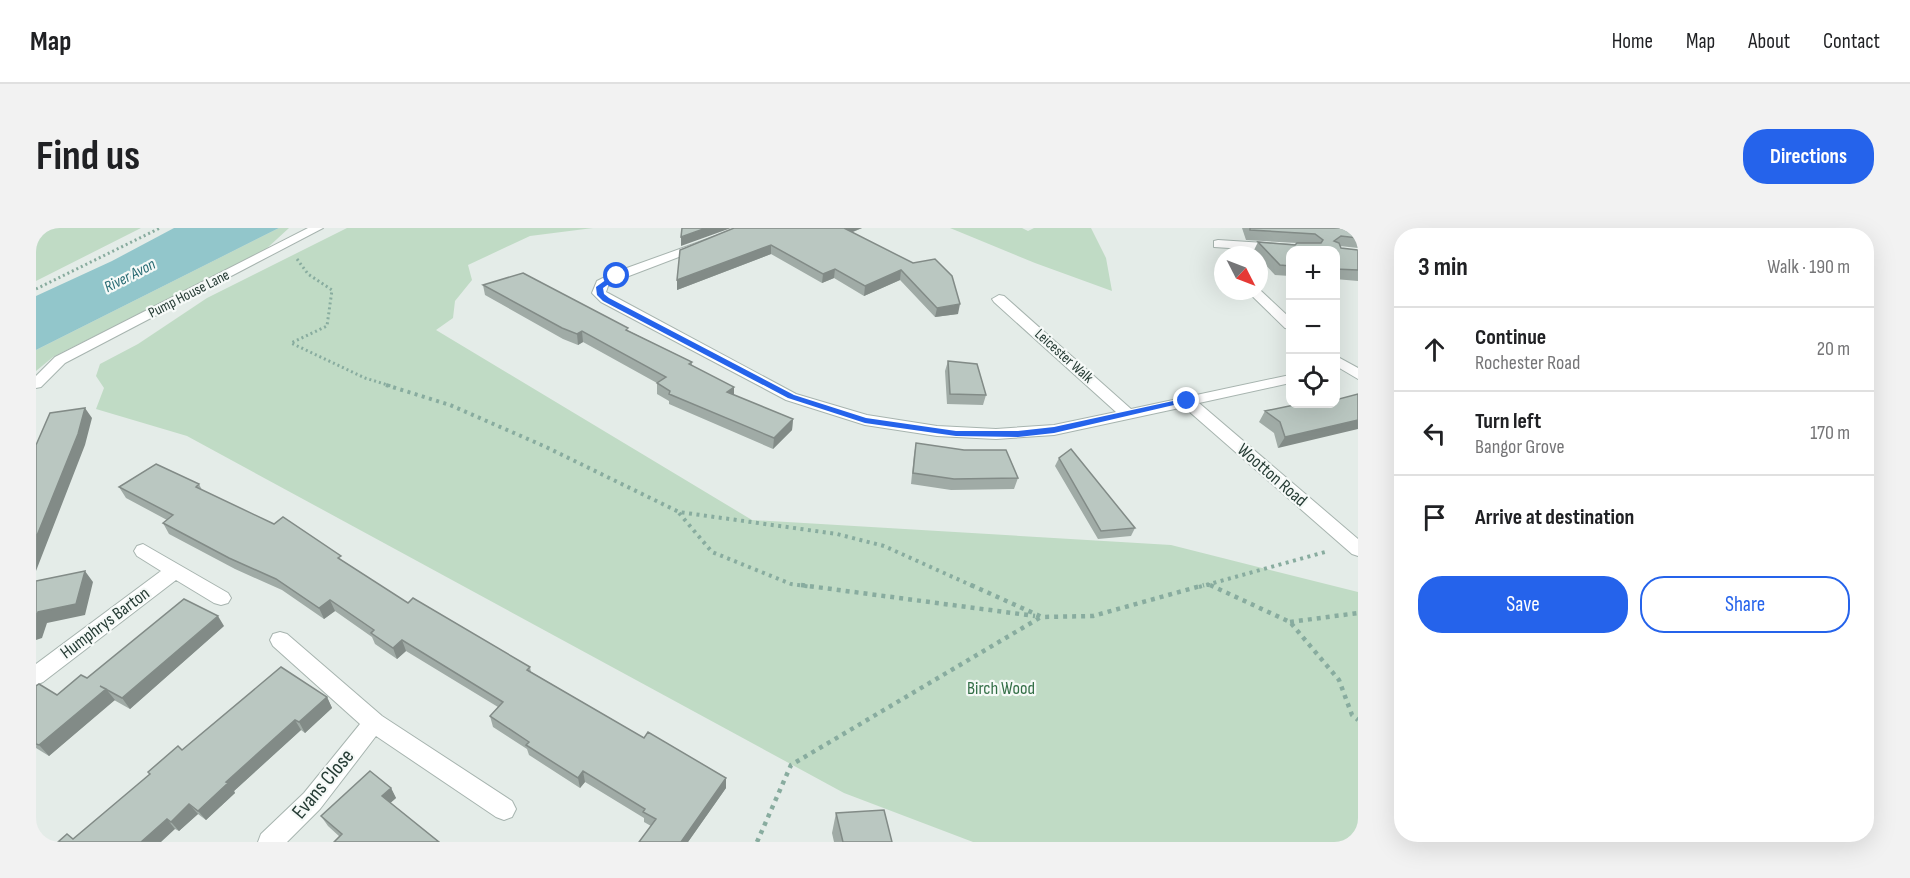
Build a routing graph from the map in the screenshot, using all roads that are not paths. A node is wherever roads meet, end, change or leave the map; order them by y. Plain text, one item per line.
1 (296, 228) edge
2 (317, 228) edge
3 (749, 228) edge
4 (1219, 245) edge
5 (281, 247) junction
6 (1286, 249) edge
7 (999, 299) dead end
8 (1264, 300) edge
9 (1286, 321) edge
10 (1286, 380) edge
11 (36, 384) edge
12 (1187, 401) junction
13 (1128, 414) junction
14 (1355, 547) edge
15 (143, 551) dead end
16 (175, 570) junction
17 (221, 598) dead end
18 (280, 640) dead end
19 (36, 676) edge
20 (374, 723) junction
21 (504, 809) dead end
22 (270, 842) edge

1 - 5 street
2 - 5 street, Pump House Lane
3 - 13 street
4 - 6 street
5 - 11 street, Pump House Lane
7 - 13 street, Leicester Walk
8 - 9 street
10 - 12 street
12 - 13 street
12 - 14 street, Wootton Road
15 - 16 street
16 - 17 street
16 - 19 street, Humphrys Barton
18 - 20 street
20 - 21 street
20 - 22 street, Evans Close

